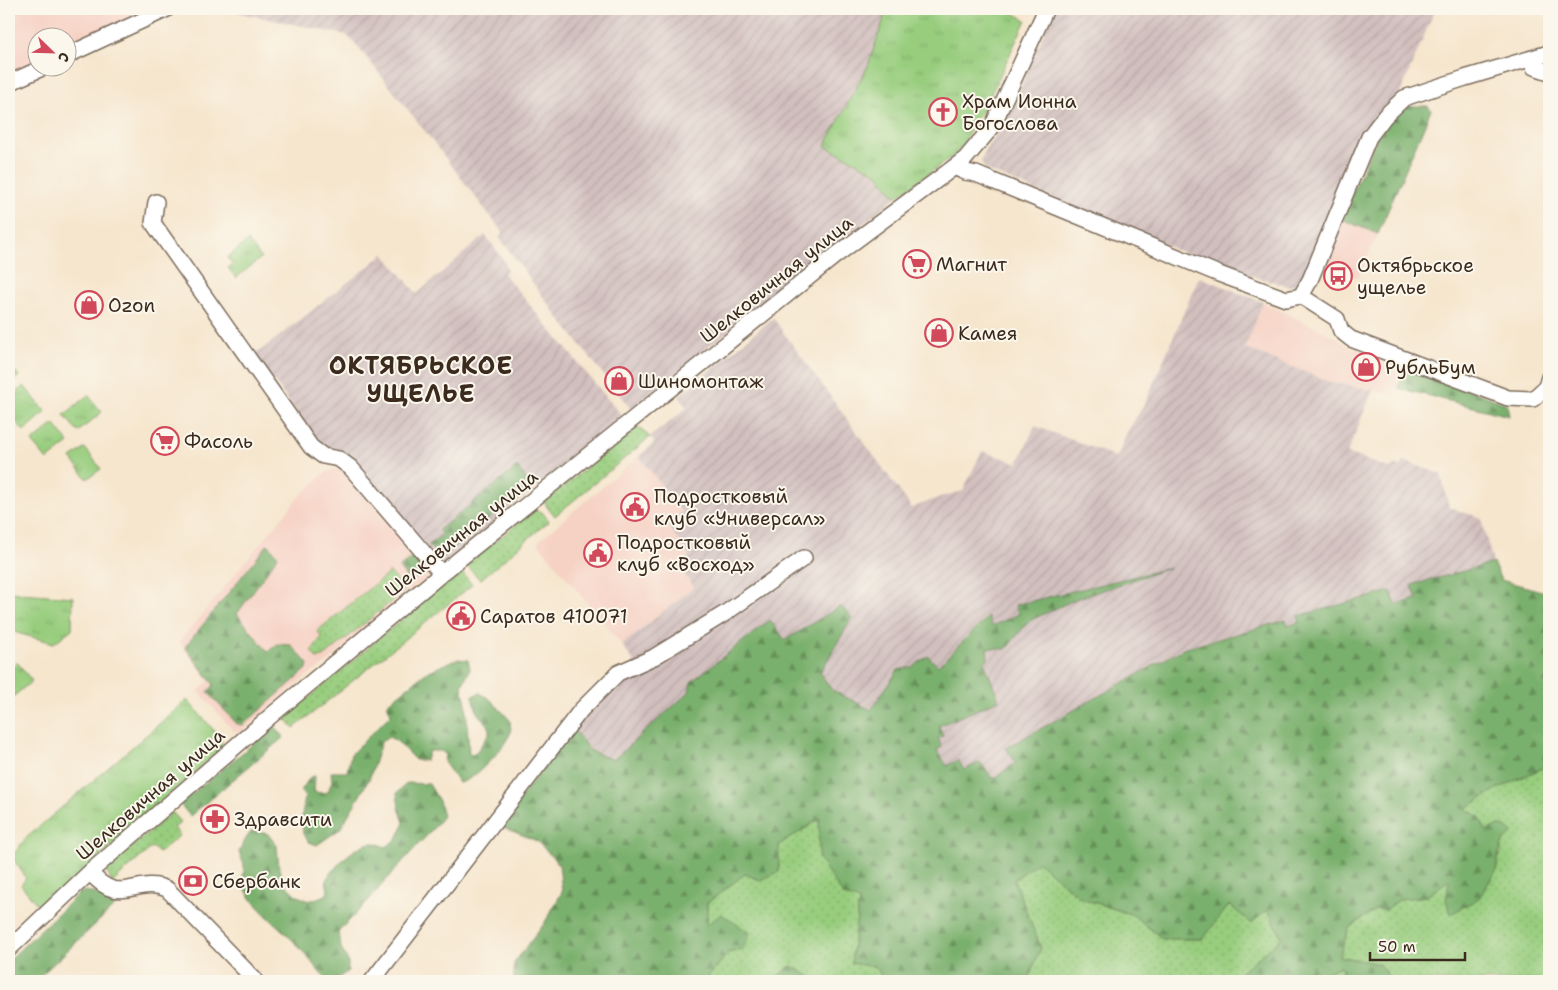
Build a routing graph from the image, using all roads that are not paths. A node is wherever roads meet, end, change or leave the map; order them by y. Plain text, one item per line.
1 (167, 9) edge
2 (1046, 9) edge
3 (78, 51) edge
4 (1549, 53) edge
5 (1531, 58) junction
6 (1549, 72) edge
7 (28, 74) edge
8 (9, 83) edge
9 (954, 167) junction
10 (156, 202) dead end
11 (1301, 296) junction
12 (1549, 378) edge
13 (804, 558) dead end
14 (442, 574) junction
15 (90, 872) junction
16 (9, 949) edge
17 (256, 981) edge
18 (372, 981) edge

1 - 3 street
2 - 9 street, Шелковичная улица
4 - 5 street
5 - 6 street
5 - 11 street
7 - 8 street
9 - 11 street
9 - 14 street, Шелковичная улица
10 - 14 street
11 - 12 street
13 - 18 street
14 - 15 street, Шелковичная улица
15 - 16 street, Шелковичная улица
15 - 17 street

